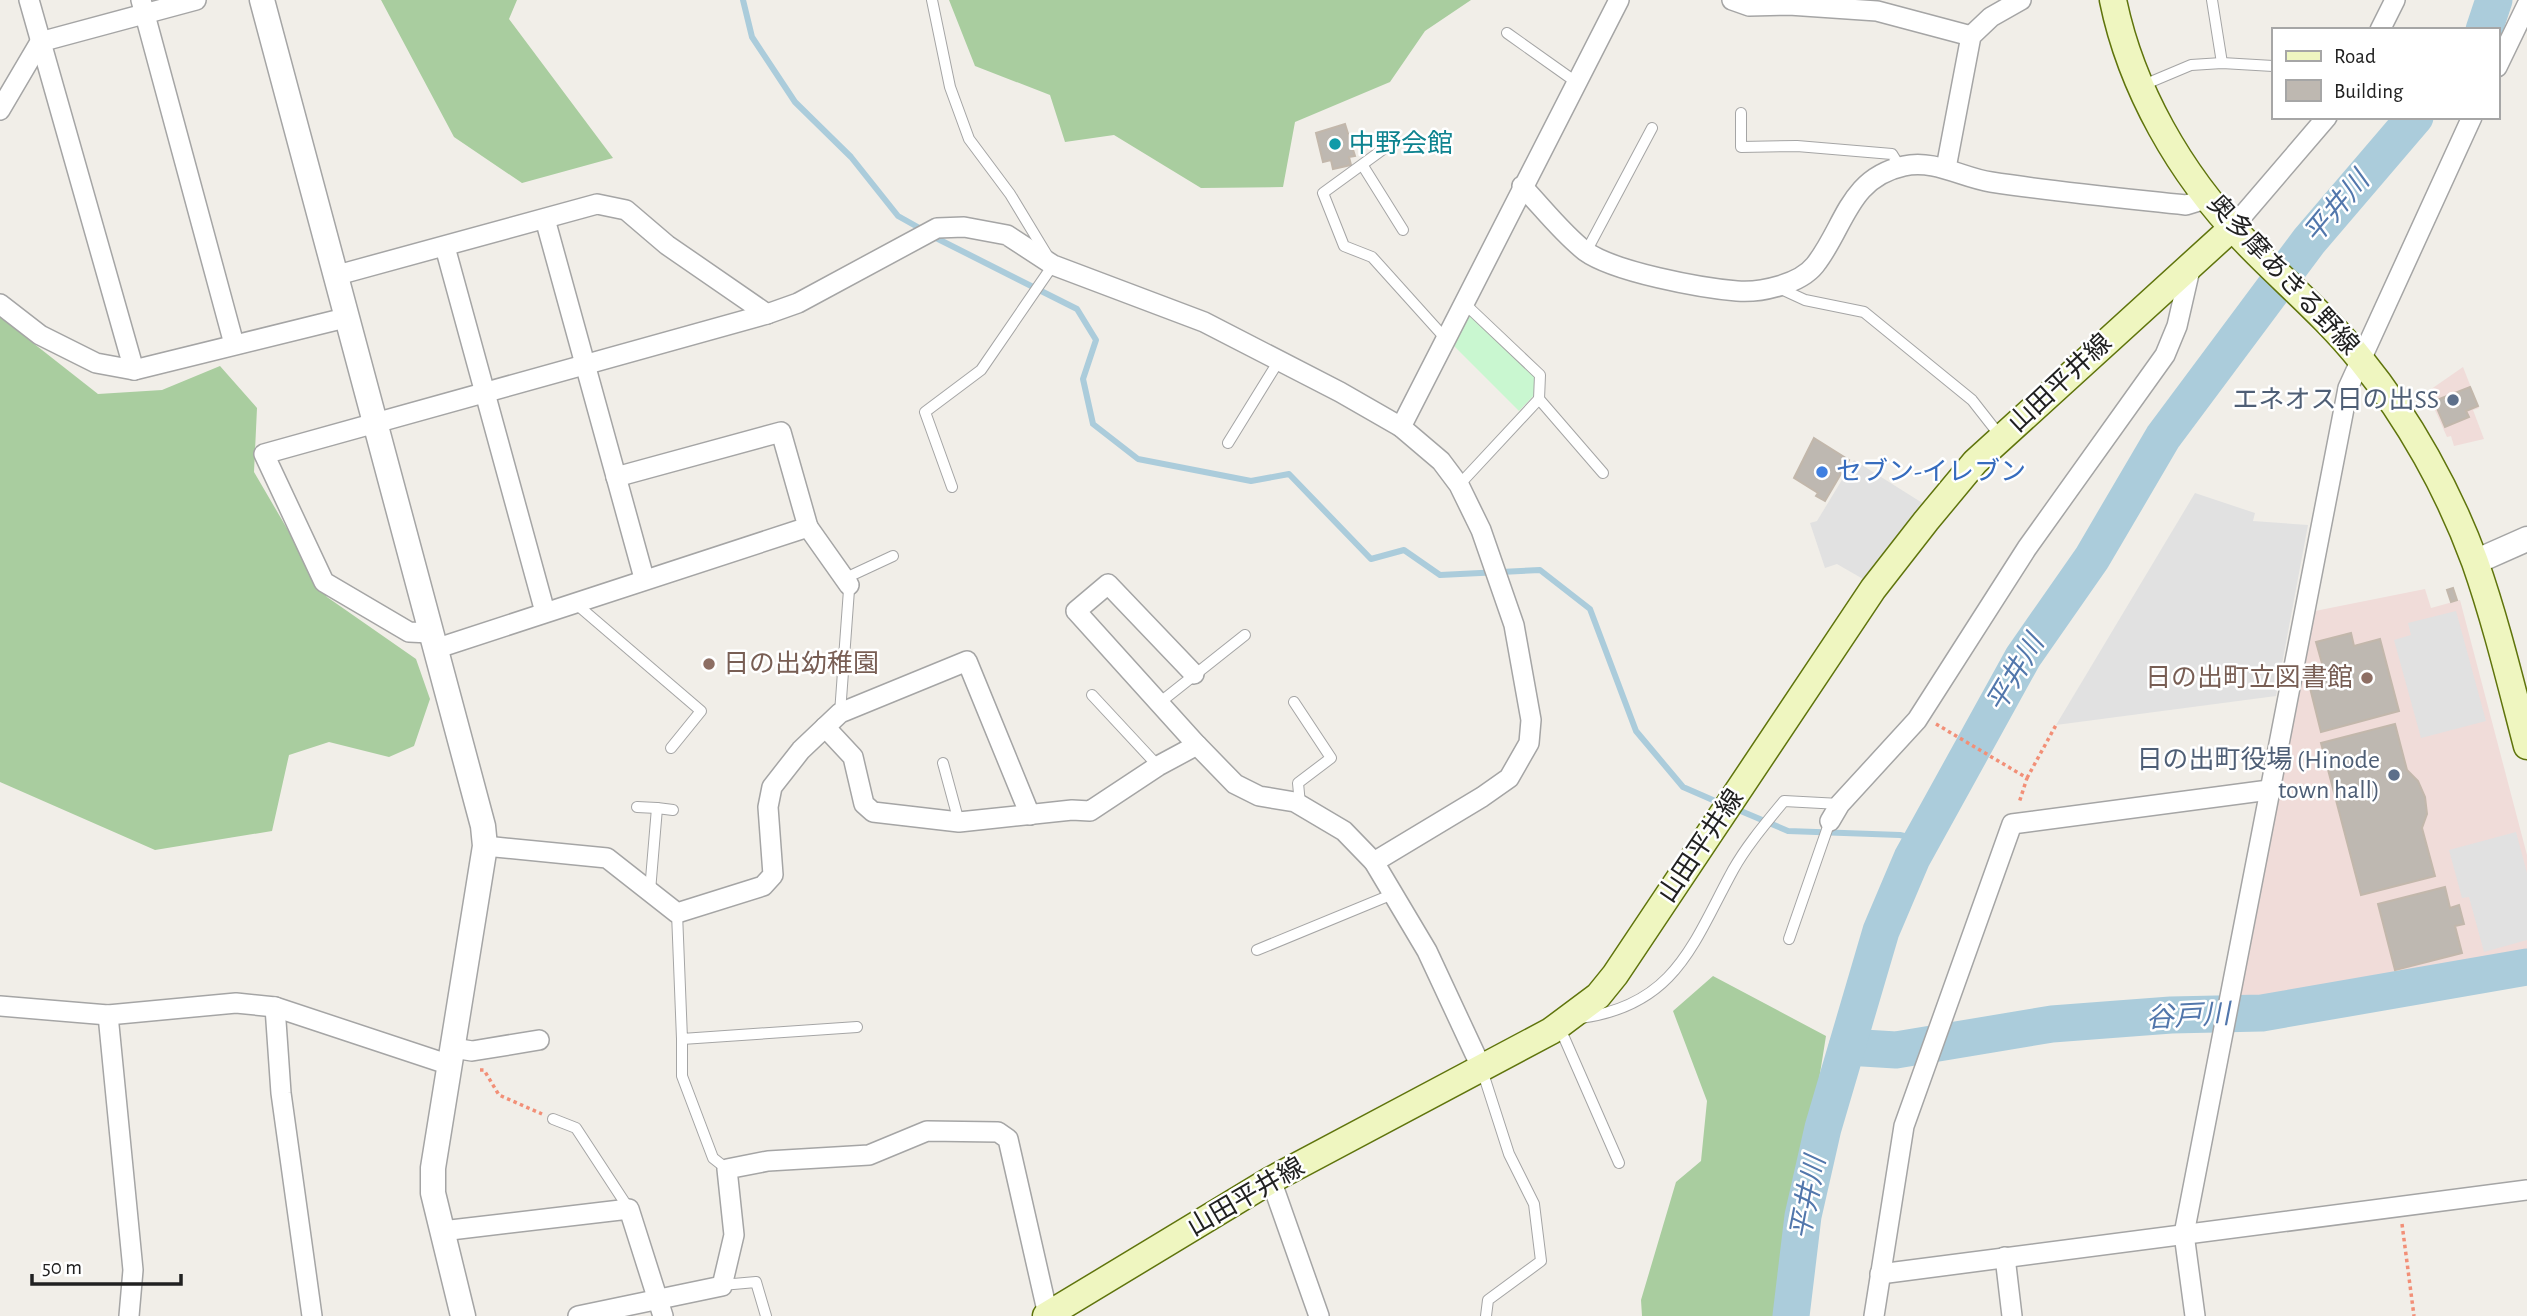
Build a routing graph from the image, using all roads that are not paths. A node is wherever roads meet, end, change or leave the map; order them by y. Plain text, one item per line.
1 (29, 0) edge
2 (196, 0) edge
3 (262, 0) edge
4 (932, 0) edge
5 (1619, 0) edge
6 (1732, 0) edge
7 (2021, 0) edge
8 (2113, 0) edge
9 (2212, 0) edge
10 (2395, 0) edge
11 (1791, 2) edge
12 (2527, 5) edge
13 (143, 7) edge
14 (2381, 28) edge
15 (2522, 28) edge
16 (1507, 33) dead end
17 (1971, 36) junction
18 (40, 42) junction
19 (2222, 63) junction
20 (2499, 64) edge
21 (2272, 66) edge
22 (1576, 82) junction
23 (2140, 86) junction
24 (0, 110) edge
25 (1741, 113) dead end
26 (2326, 119) edge
27 (2471, 119) edge
28 (1652, 128) dead end
29 (1389, 145) dead end
30 (1363, 166) junction
31 (1900, 167) junction
32 (1946, 168) junction
33 (1522, 186) junction
34 (2209, 198) junction
35 (545, 219) junction
36 (1403, 230) dead end
37 (2239, 235) junction
38 (445, 247) junction
39 (1586, 251) junction
40 (1053, 265) junction
41 (2191, 265) junction
42 (334, 276) junction
43 (1775, 286) junction
44 (0, 303) edge
45 (1463, 303) junction
46 (767, 314) junction
47 (345, 318) junction
48 (1445, 338) junction
49 (234, 344) junction
50 (2361, 360) junction
51 (1278, 362) junction
52 (585, 364) junction
53 (134, 370) junction
54 (485, 393) junction
55 (1539, 399) junction
56 (374, 424) junction
57 (1401, 427) junction
58 (2001, 438) junction
59 (1228, 443) dead end
60 (1603, 474) dead end
61 (616, 477) junction
62 (1459, 485) junction
63 (952, 487) dead end
64 (808, 527) junction
65 (2527, 540) edge
66 (893, 556) dead end
67 (2475, 562) junction
68 (643, 578) junction
69 (849, 584) junction
70 (574, 602) junction
71 (545, 612) junction
72 (1245, 635) dead end
73 (432, 641) junction
74 (1194, 674) junction
75 (1092, 695) dead end
76 (1294, 702) dead end
77 (1158, 704) junction
78 (833, 720) junction
79 (2527, 743) edge
80 (1197, 745) junction
81 (671, 748) dead end
82 (943, 762) dead end
83 (1158, 766) junction
84 (2269, 790) junction
85 (1300, 805) junction
86 (637, 807) dead end
87 (657, 808) junction
88 (673, 810) dead end
89 (1835, 812) junction
90 (1030, 815) junction
91 (959, 822) junction
92 (485, 846) junction
93 (1374, 862) junction
94 (650, 891) junction
95 (1393, 894) junction
96 (677, 913) junction
97 (1789, 939) dead end
98 (1257, 950) dead end
99 (0, 1006) edge
100 (275, 1007) junction
101 (108, 1015) junction
102 (1565, 1023) junction
103 (857, 1027) dead end
104 (682, 1039) junction
105 (539, 1040) dead end
106 (452, 1056) junction
107 (1482, 1069) junction
108 (553, 1119) road end
109 (1619, 1163) dead end
110 (727, 1169) junction
111 (1271, 1181) junction
112 (2527, 1190) edge
113 (629, 1209) junction
114 (442, 1231) junction
115 (2184, 1234) junction
116 (2005, 1258) junction
117 (1880, 1274) junction
118 (722, 1286) junction
119 (661, 1308) edge
120 (129, 1316) edge
121 (312, 1316) edge
122 (463, 1316) edge
123 (578, 1316) edge
124 (766, 1316) edge
125 (1047, 1316) edge
126 (1319, 1316) edge
127 (1486, 1316) edge
128 (1874, 1316) edge
129 (2012, 1316) edge
130 (2195, 1316) edge

1 - 18 street
2 - 13 street
3 - 42 street
4 - 40 lane
5 - 22 street
6 - 11 street
7 - 17 street
8 - 23 main road, 奥多摩あきる野線
9 - 19 lane
10 - 14 street
11 - 17 street
12 - 15 street
13 - 18 street
13 - 49 street
15 - 20 street
16 - 22 lane
17 - 32 street
18 - 24 street
18 - 53 street
19 - 21 lane
19 - 23 lane
22 - 33 street
23 - 34 main road, 奥多摩あきる野線
25 - 31 lane
26 - 37 street
27 - 50 street
28 - 39 lane
29 - 30 lane
30 - 36 lane
30 - 48 lane
31 - 32 street
31 - 43 street
32 - 34 street
33 - 39 street
33 - 45 street
34 - 37 main road, 奥多摩あきる野線
35 - 38 street
35 - 46 street
35 - 52 street
37 - 41 main road, 山田平井線
37 - 50 main road, 奥多摩あきる野線
38 - 42 street
38 - 54 street
39 - 43 street
40 - 46 street
40 - 51 street
40 - 63 lane
41 - 58 main road, 山田平井線
41 - 89 street
42 - 47 street
43 - 58 lane
44 - 53 street
45 - 48 street
45 - 55 lane
46 - 52 street
47 - 49 street
47 - 56 street
48 - 57 street
49 - 53 street
50 - 67 main road, 奥多摩あきる野線
50 - 84 street
51 - 57 street
51 - 59 lane
52 - 54 street
52 - 61 street
54 - 56 street
54 - 71 street
55 - 60 lane
55 - 62 lane
56 - 73 street
56 - 73 street
57 - 62 street
58 - 102 main road, 山田平井線
61 - 64 street
61 - 68 street
62 - 93 street
64 - 68 street
64 - 69 street
65 - 67 street
66 - 69 lane
67 - 79 main road, 奥多摩あきる野線
68 - 70 street
69 - 78 lane
70 - 71 street
70 - 81 lane
71 - 73 street
72 - 74 lane
73 - 92 street
74 - 77 lane
74 - 77 street
75 - 83 lane
76 - 85 lane
77 - 80 street
78 - 90 street
78 - 91 street
78 - 96 street
80 - 83 street
80 - 85 street
82 - 91 lane
83 - 90 street
84 - 115 street
84 - 117 street
85 - 93 street
86 - 87 lane
87 - 88 lane
87 - 94 lane
89 - 97 lane
89 - 102 lane
90 - 91 street
92 - 94 street
92 - 106 street
93 - 95 street
94 - 96 street
95 - 98 lane
95 - 107 street
96 - 104 lane
99 - 101 street
100 - 101 street
100 - 106 street
100 - 121 street
101 - 120 street
102 - 107 main road, 山田平井線
102 - 109 lane
103 - 104 lane
104 - 110 lane
105 - 106 street
106 - 114 street
107 - 111 main road, 山田平井線
107 - 127 lane
108 - 113 lane
110 - 118 street
110 - 125 street
111 - 125 main road, 山田平井線
111 - 126 street
112 - 115 street
113 - 114 street
113 - 119 street
114 - 122 street
115 - 116 street
115 - 130 street
116 - 117 street
116 - 129 street
117 - 128 street
118 - 119 street
118 - 124 lane
119 - 123 street

